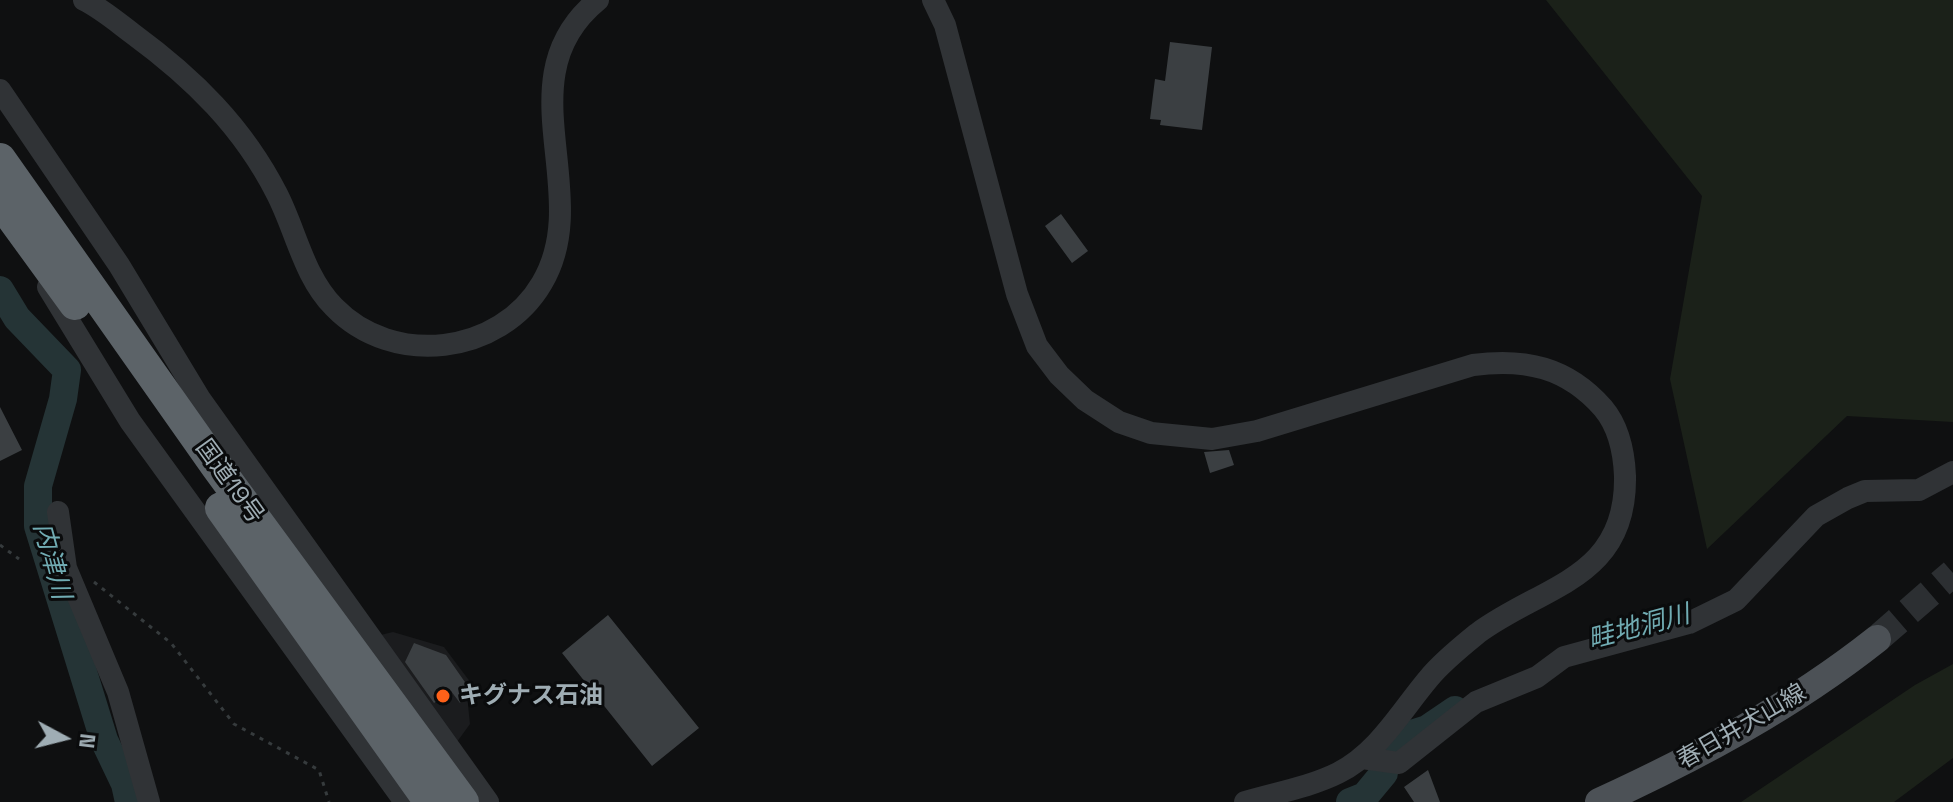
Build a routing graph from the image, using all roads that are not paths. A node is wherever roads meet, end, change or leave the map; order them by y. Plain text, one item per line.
1 (84, 0) edge
2 (598, 0) edge
3 (933, 0) edge
4 (0, 90) edge
5 (0, 159) edge
6 (0, 201) edge
7 (32, 245) junction
8 (1953, 472) edge
9 (58, 512) dead end
10 (1877, 639) tunnel mouth
11 (1362, 758) junction
12 (149, 802) edge
13 (405, 802) edge
14 (430, 802) edge
15 (463, 802) edge
16 (488, 802) edge
17 (1245, 802) edge
18 (1599, 802) edge

1 - 2 street
3 - 11 street
4 - 16 street
5 - 15 highway, 国道19号
6 - 7 highway, 国道19号
7 - 13 street
7 - 14 highway, 国道19号
8 - 11 street
9 - 12 street
10 - 18 main road, 春日井犬山線
11 - 17 street

